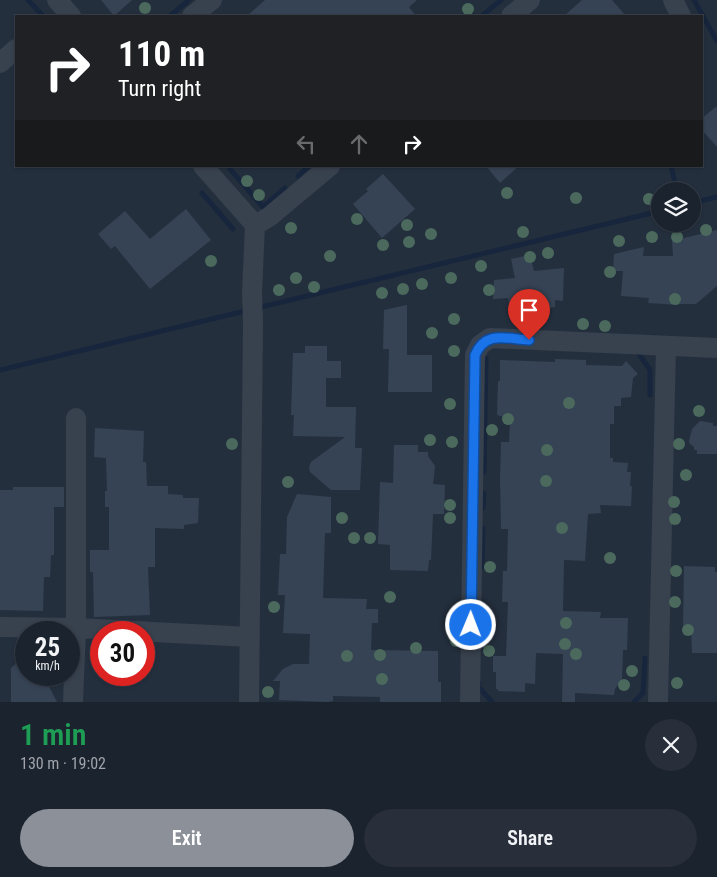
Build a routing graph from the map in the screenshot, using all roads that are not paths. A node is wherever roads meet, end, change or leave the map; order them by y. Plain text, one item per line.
1 (212, 0) edge
2 (530, 0) edge
3 (673, 0) edge
4 (193, 15) edge
5 (512, 15) edge
6 (680, 15) edge
7 (15, 50) edge
8 (0, 63) edge
9 (205, 167) edge
10 (329, 167) edge
11 (255, 225) junction
12 (666, 347) junction
13 (717, 348) edge
14 (76, 418) dead end
15 (76, 621) edge
16 (0, 627) edge
17 (15, 627) edge
18 (80, 628) edge
19 (250, 637) junction
20 (74, 686) edge
21 (73, 702) edge
22 (249, 702) edge
23 (470, 702) edge
24 (658, 702) edge

1 - 4 street
2 - 5 street
3 - 6 street
7 - 8 street
9 - 11 street
10 - 11 street
11 - 19 street
12 - 13 street
12 - 23 street
12 - 24 street
14 - 15 street
16 - 17 street
18 - 19 street
19 - 22 street
20 - 21 street

